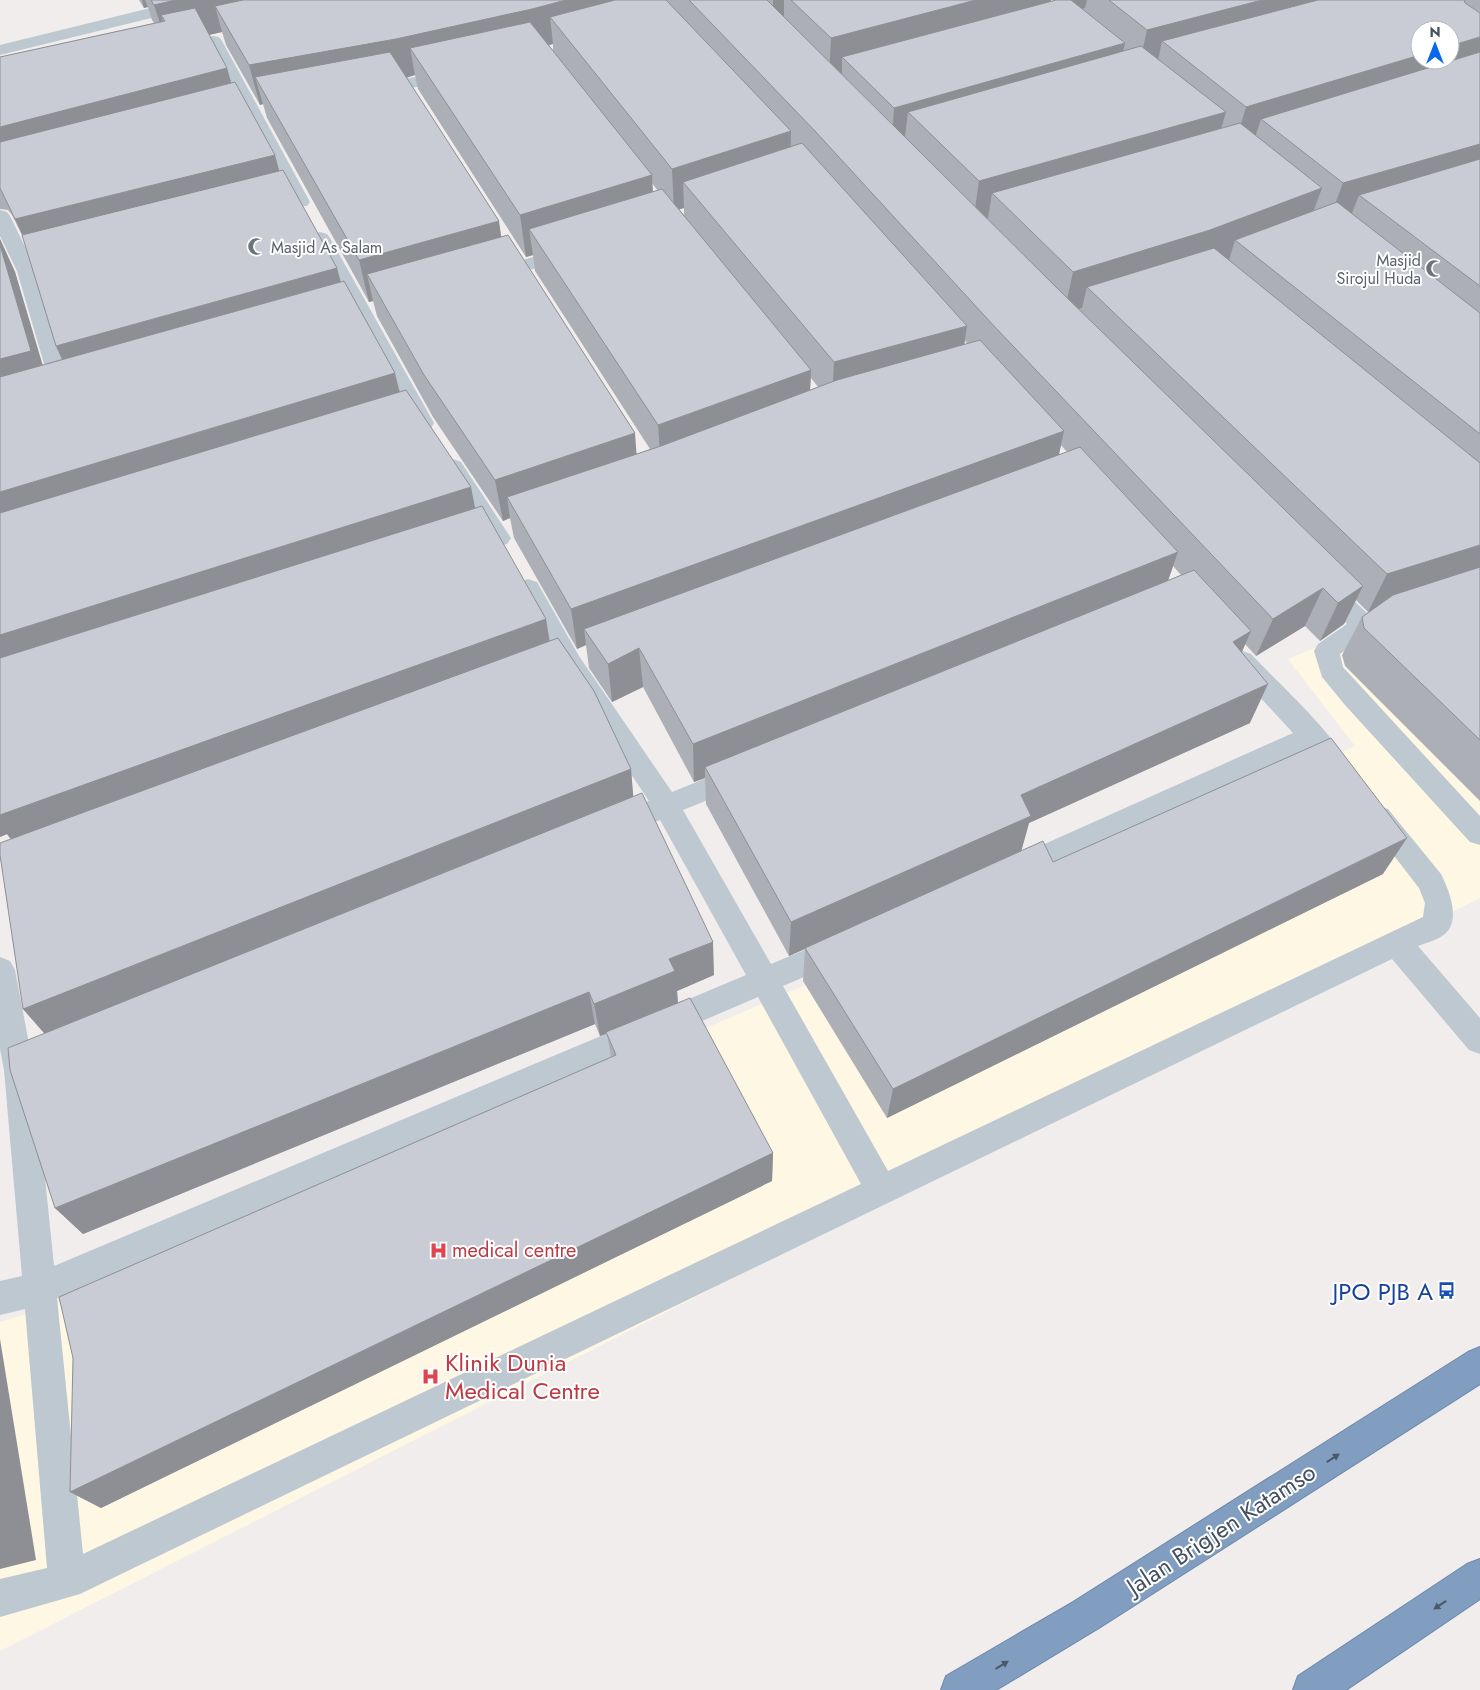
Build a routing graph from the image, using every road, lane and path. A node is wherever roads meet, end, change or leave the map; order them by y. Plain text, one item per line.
1 (121, 0) edge
2 (203, 0) edge
3 (132, 16) junction
4 (213, 41) edge
5 (0, 50) edge
6 (472, 70) edge
7 (357, 94) edge
8 (0, 216) edge
9 (585, 247) edge
10 (84, 256) edge
11 (27, 270) junction
12 (473, 281) edge
13 (65, 398) edge
14 (1313, 576) edge
15 (1399, 614) edge
16 (1363, 625) junction
17 (1228, 646) edge
18 (1312, 736) junction
19 (768, 764) edge
20 (666, 805) junction
21 (629, 820) edge
22 (1480, 834) edge
23 (993, 880) edge
24 (866, 937) edge
25 (1396, 942) junction
26 (0, 970) edge
27 (766, 982) junction
28 (1480, 1040) edge
29 (882, 1191) junction
30 (41, 1288) junction
31 (0, 1298) edge
32 (1480, 1364) edge
33 (1480, 1578) edge
34 (67, 1581) junction
35 (0, 1598) edge
36 (960, 1690) edge
37 (1312, 1690) edge

1 - 3 street
2 - 3 street
3 - 5 street
4 - 20 street
6 - 7 street
8 - 11 street
9 - 12 street
10 - 11 street
11 - 13 street
14 - 16 street
15 - 16 street
16 - 22 street
17 - 18 street
18 - 23 street
18 - 25 street
19 - 20 street
20 - 21 street
20 - 27 street
24 - 27 street
25 - 28 street
25 - 29 street
26 - 30 street
27 - 29 street
27 - 30 street
29 - 34 street
30 - 31 street
30 - 34 street
36 -> 32 highway, Jalan Brigjen Katamso
33 -> 37 highway
34 - 35 street

